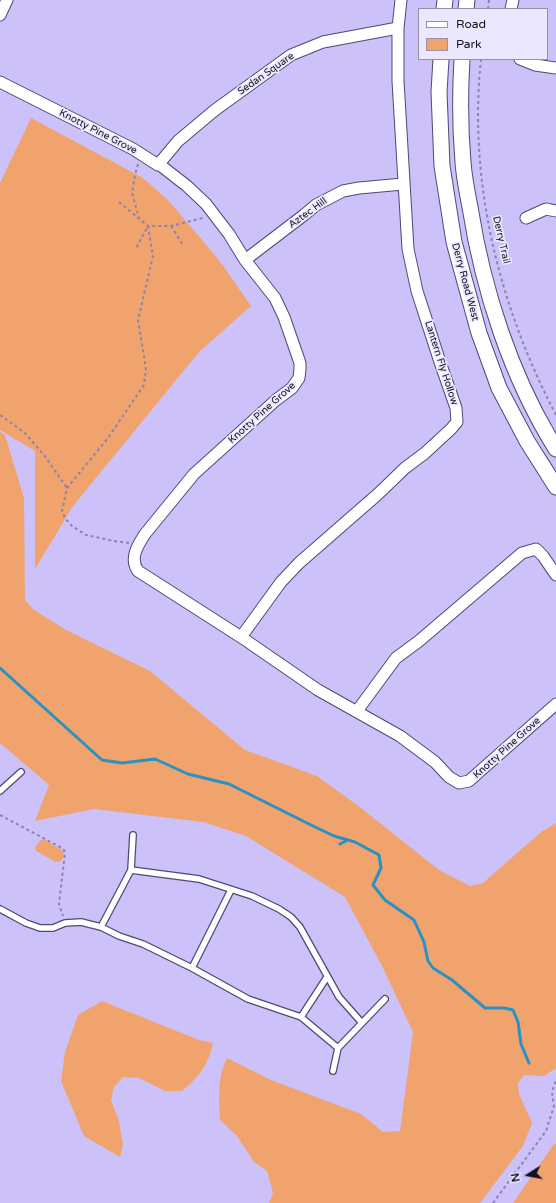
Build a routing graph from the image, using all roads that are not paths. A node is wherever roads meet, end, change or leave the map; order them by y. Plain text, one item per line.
1 (7, 0) edge
2 (401, 0) edge
3 (0, 15) edge
4 (398, 28) junction
5 (441, 60) edge
6 (462, 60) edge
7 (522, 60) edge
8 (556, 68) edge
9 (0, 82) edge
10 (158, 165) junction
11 (403, 184) junction
12 (556, 211) edge
13 (526, 218) dead end
14 (245, 260) junction
15 (556, 449) edge
16 (556, 486) edge
17 (556, 575) edge
18 (241, 637) junction
19 (556, 704) edge
20 (357, 711) junction
21 (21, 772) dead end
22 (0, 791) edge
23 (133, 835) dead end
24 (131, 870) junction
25 (231, 890) junction
26 (0, 908) edge
27 (101, 927) junction
28 (192, 968) junction
29 (328, 977) junction
30 (386, 999) dead end
31 (302, 1017) junction
32 (362, 1023) junction
33 (338, 1048) junction
34 (333, 1071) dead end

1 - 3 street
2 - 4 street, Lantern Fly Hollow
4 - 10 street, Sedan Square
4 - 11 street, Lantern Fly Hollow
5 - 16 main road, Derry Road West
6 - 15 main road, Derry Road West
7 - 8 street
9 - 10 street, Knotty Pine Grove
10 - 14 street, Knotty Pine Grove
11 - 14 street, Aztec Hill
11 - 18 street, Lantern Fly Hollow
12 - 13 street
14 - 18 street, Knotty Pine Grove
17 - 20 street
18 - 20 street, Knotty Pine Grove
19 - 20 street, Knotty Pine Grove
21 - 22 lane
23 - 24 lane
24 - 25 lane
24 - 27 lane
25 - 28 lane
25 - 29 lane
26 - 27 lane
27 - 28 lane
28 - 31 lane
29 - 31 lane
29 - 32 lane
30 - 32 lane
31 - 33 lane
32 - 33 lane
33 - 34 lane

